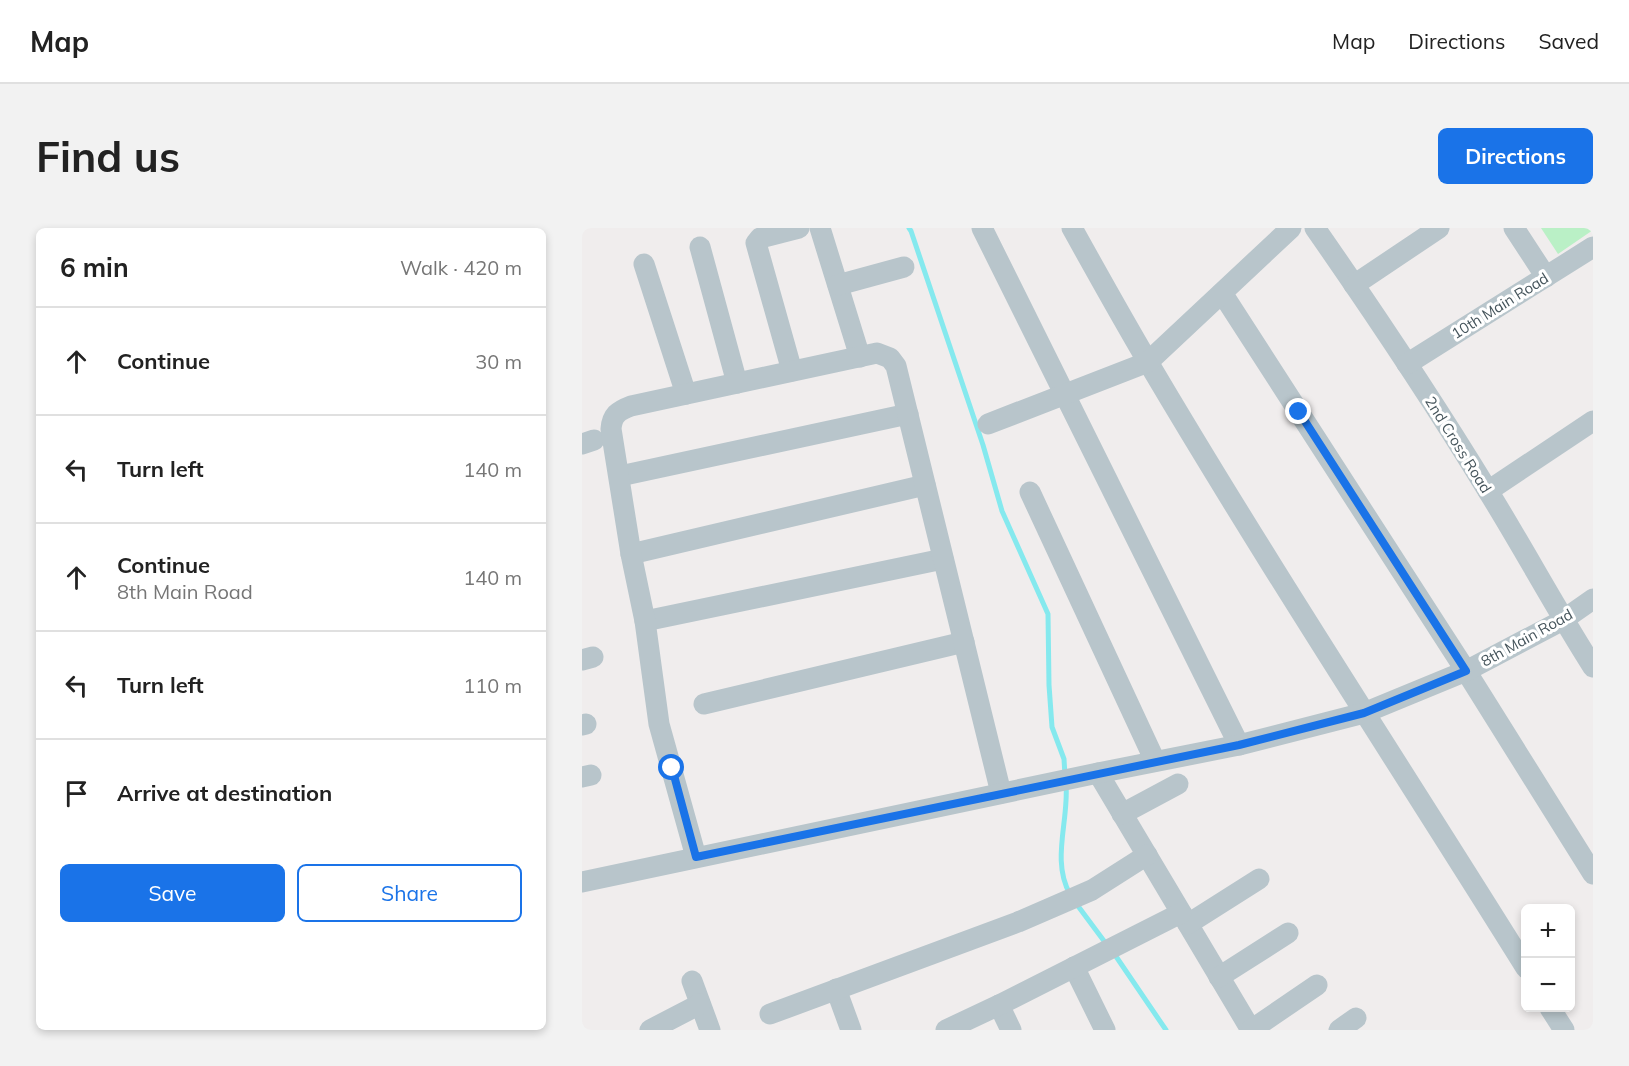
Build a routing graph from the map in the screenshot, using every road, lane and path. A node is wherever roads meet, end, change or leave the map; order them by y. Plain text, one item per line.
1 (799, 228) edge
2 (820, 228) edge
3 (982, 228) edge
4 (1072, 228) edge
5 (1292, 228) edge
6 (1315, 228) edge
7 (1439, 228) edge
8 (1514, 228) edge
9 (700, 247) dead end
10 (1593, 247) edge
11 (644, 264) dead end
12 (904, 267) dead end
13 (1546, 277) junction
14 (838, 285) junction
15 (1354, 285) junction
16 (1222, 293) junction
17 (860, 357) junction
18 (1148, 362) junction
19 (1407, 364) junction
20 (792, 371) junction
21 (737, 383) junction
22 (686, 394) junction
23 (1064, 394) junction
24 (908, 414) junction
25 (1593, 421) edge
26 (988, 424) dead end
27 (620, 476) junction
28 (925, 485) junction
29 (1488, 491) junction
30 (1030, 492) dead end
31 (631, 554) junction
32 (943, 559) junction
33 (1593, 599) edge
34 (1563, 620) junction
35 (645, 621) junction
36 (964, 642) junction
37 (1593, 667) edge
38 (1466, 671) junction
39 (704, 704) dead end
40 (1364, 713) junction
41 (1239, 745) junction
42 (1155, 761) junction
43 (1088, 775) junction
44 (1178, 784) dead end
45 (1001, 793) junction
46 (1122, 814) junction
47 (1147, 855) junction
48 (696, 857) junction
49 (1593, 874) edge
50 (1259, 879) dead end
51 (582, 882) edge
52 (1184, 919) junction
53 (1288, 933) dead end
54 (1521, 960) edge
55 (1074, 967) junction
56 (1219, 977) junction
57 (692, 981) dead end
58 (1317, 985) dead end
59 (836, 989) junction
60 (700, 1004) junction
61 (999, 1005) junction
62 (1553, 1012) edge
63 (770, 1014) dead end
64 (650, 1030) edge
65 (710, 1030) edge
66 (851, 1030) edge
67 (946, 1030) edge
68 (1011, 1030) edge
69 (1105, 1030) edge
70 (1251, 1030) edge
71 (1564, 1030) edge

1 - 20 street
2 - 14 street
3 - 23 street
4 - 18 street
5 - 16 street
6 - 15 street, 2nd Cross Road
7 - 15 street
8 - 13 street
9 - 21 street
10 - 13 street, 10th Main Road
11 - 22 street
12 - 14 street
13 - 19 street, 10th Main Road
14 - 17 street
15 - 19 street, 2nd Cross Road
16 - 18 street
16 - 38 street
17 - 20 street
17 - 24 street
18 - 23 street
18 - 40 street
19 - 29 street, 2nd Cross Road
20 - 21 street
21 - 22 street
22 - 27 street
23 - 26 street
23 - 41 street
24 - 27 street
24 - 28 street
25 - 29 street
27 - 31 street
28 - 31 street
28 - 32 street
29 - 34 street, 2nd Cross Road
30 - 42 street
31 - 35 street
32 - 35 street
32 - 36 street
33 - 34 street, 8th Main Road
34 - 37 street, 2nd Cross Road
34 - 38 street, 8th Main Road
35 - 48 street
36 - 39 street
36 - 45 street
38 - 40 street, 8th Main Road
38 - 49 street
40 - 41 street, 8th Main Road
40 - 54 street
41 - 42 street, 8th Main Road
42 - 43 street, 8th Main Road
43 - 45 street, 8th Main Road
43 - 46 street
44 - 46 street
45 - 48 street, 8th Main Road
46 - 47 street
47 - 52 street
47 - 59 street
48 - 51 street, 8th Main Road
50 - 52 street
52 - 55 street
52 - 56 street
53 - 56 street
55 - 61 street
55 - 69 street
56 - 70 street
57 - 60 street
58 - 70 street
59 - 63 street
59 - 66 street
60 - 64 street
60 - 65 street
61 - 67 street
61 - 68 street
62 - 71 street

